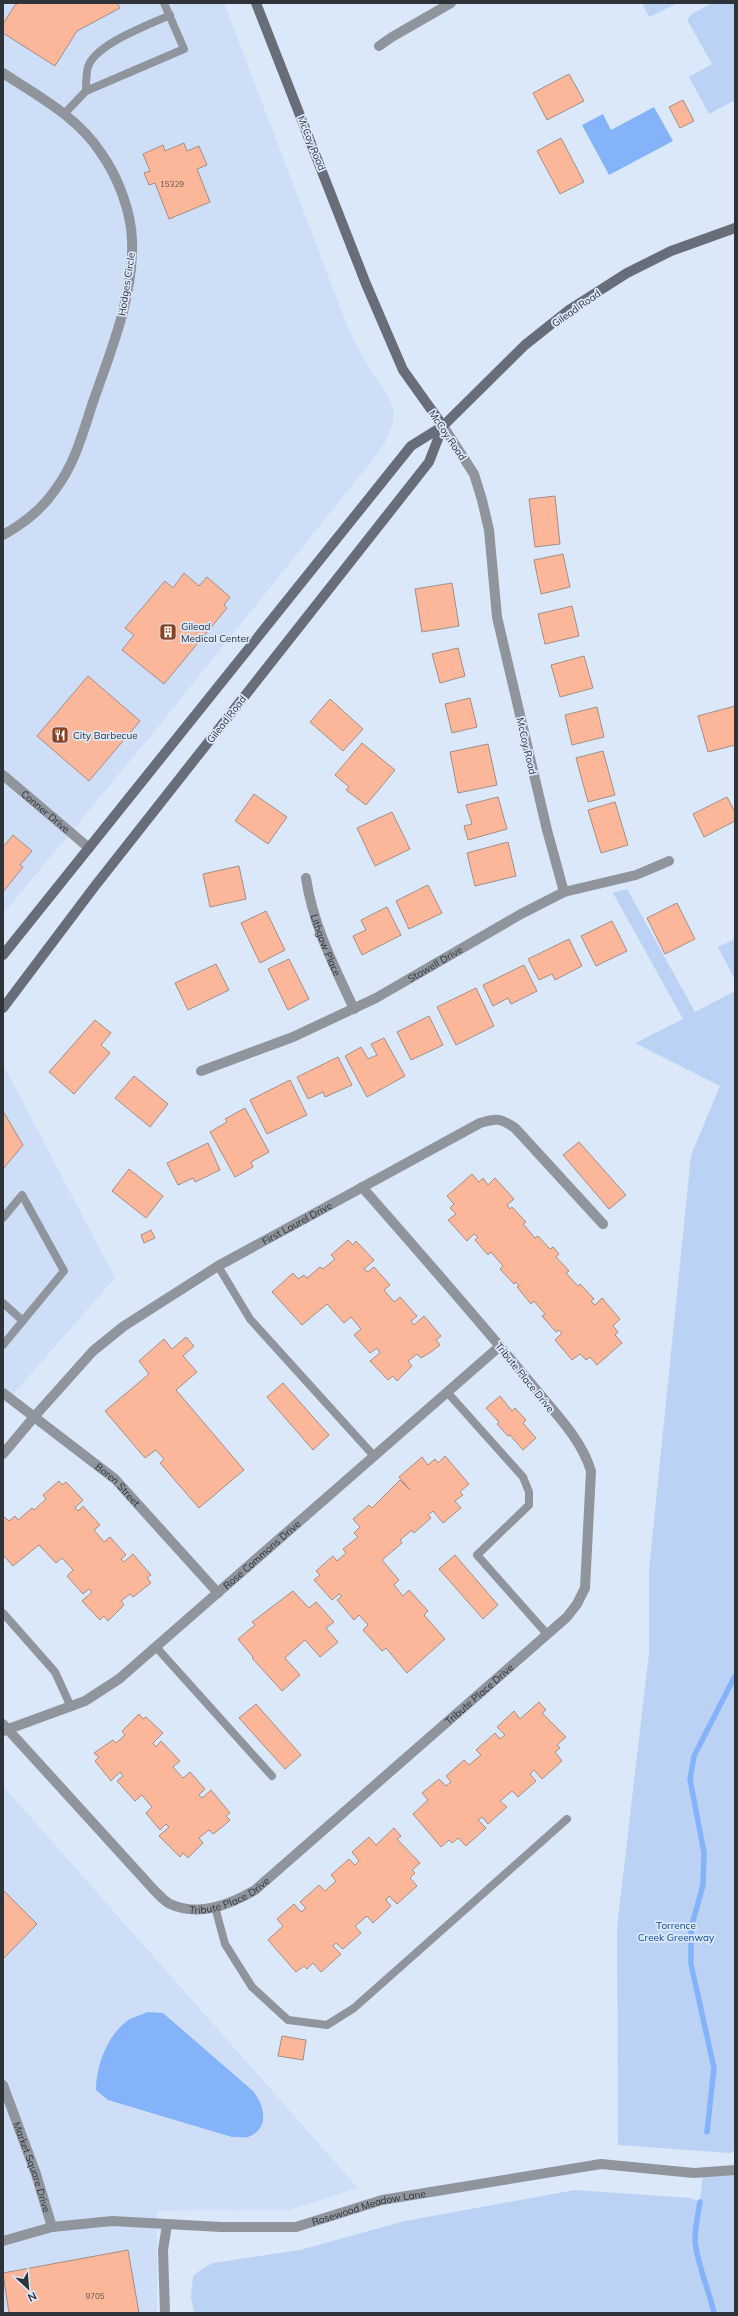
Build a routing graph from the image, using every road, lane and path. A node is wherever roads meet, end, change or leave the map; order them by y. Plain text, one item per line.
1 (164, 3) edge
2 (256, 3) edge
3 (451, 3) edge
4 (170, 15) junction
5 (379, 46) dead end
6 (3, 73) edge
7 (86, 91) junction
8 (64, 114) junction
9 (735, 228) edge
10 (443, 426) junction
11 (3, 535) edge
12 (3, 774) edge
13 (89, 848) junction
14 (669, 861) dead end
15 (306, 878) dead end
16 (564, 892) junction
17 (3, 955) edge
18 (3, 1008) edge
19 (354, 1009) junction
20 (201, 1070) dead end
21 (362, 1187) junction
22 (3, 1218) edge
23 (603, 1224) dead end
24 (218, 1266) junction
25 (3, 1303) edge
26 (23, 1321) junction
27 (3, 1345) edge
28 (500, 1346) junction
29 (447, 1392) junction
30 (3, 1393) edge
31 (34, 1417) junction
32 (3, 1454) edge
33 (374, 1456) junction
34 (218, 1593) junction
35 (3, 1613) edge
36 (547, 1634) junction
37 (156, 1647) junction
38 (72, 1707) junction
39 (4, 1728) edge
40 (272, 1776) dead end
41 (567, 1819) dead end
42 (215, 1907) junction
43 (3, 2085) edge
44 (735, 2170) edge
45 (167, 2225) junction
46 (52, 2227) junction
47 (3, 2242) edge
48 (165, 2313) edge

1 - 4 lane
2 - 10 main road, McCoy Road
3 - 5 street
4 - 7 lane
4 - 7 lane
6 - 8 street, Hodges Circle
7 - 8 lane
8 - 11 street, Hodges Circle
9 - 10 main road, Gilead Road
10 - 13 main road, Gilead Road
10 - 16 street, McCoy Road
10 - 18 main road, Gilead Road
12 - 13 street, Conner Drive
13 - 17 main road, Gilead Road
14 - 16 street, Stawell Drive
15 - 19 street, Lithgow Place
16 - 19 street, Stawell Drive
19 - 20 street, Stawell Drive
21 - 23 street, First Laurel Drive
21 - 24 street, First Laurel Drive
21 - 28 street, Tribute Place Drive
22 - 26 lane
24 - 31 street, First Laurel Drive
24 - 33 lane
25 - 26 lane
26 - 27 lane
28 - 29 street, Rose Commons Drive
28 - 36 street, Tribute Place Drive
29 - 33 street, Rose Commons Drive
29 - 36 lane
30 - 31 street, Boren Street
31 - 32 street, First Laurel Drive
31 - 34 street, Boren Street
33 - 34 street, Rose Commons Drive
34 - 37 street, Rose Commons Drive
35 - 38 lane
36 - 42 street, Tribute Place Drive
37 - 38 street, Rose Commons Drive
37 - 40 lane
38 - 39 street, Rose Commons Drive
39 - 42 street, Tribute Place Drive
41 - 42 lane
43 - 46 street, Market Square Drive
44 - 45 street, Rosewood Meadow Lane
45 - 46 street, Rosewood Meadow Lane
45 - 48 street
46 - 47 street, Rosewood Meadow Lane

